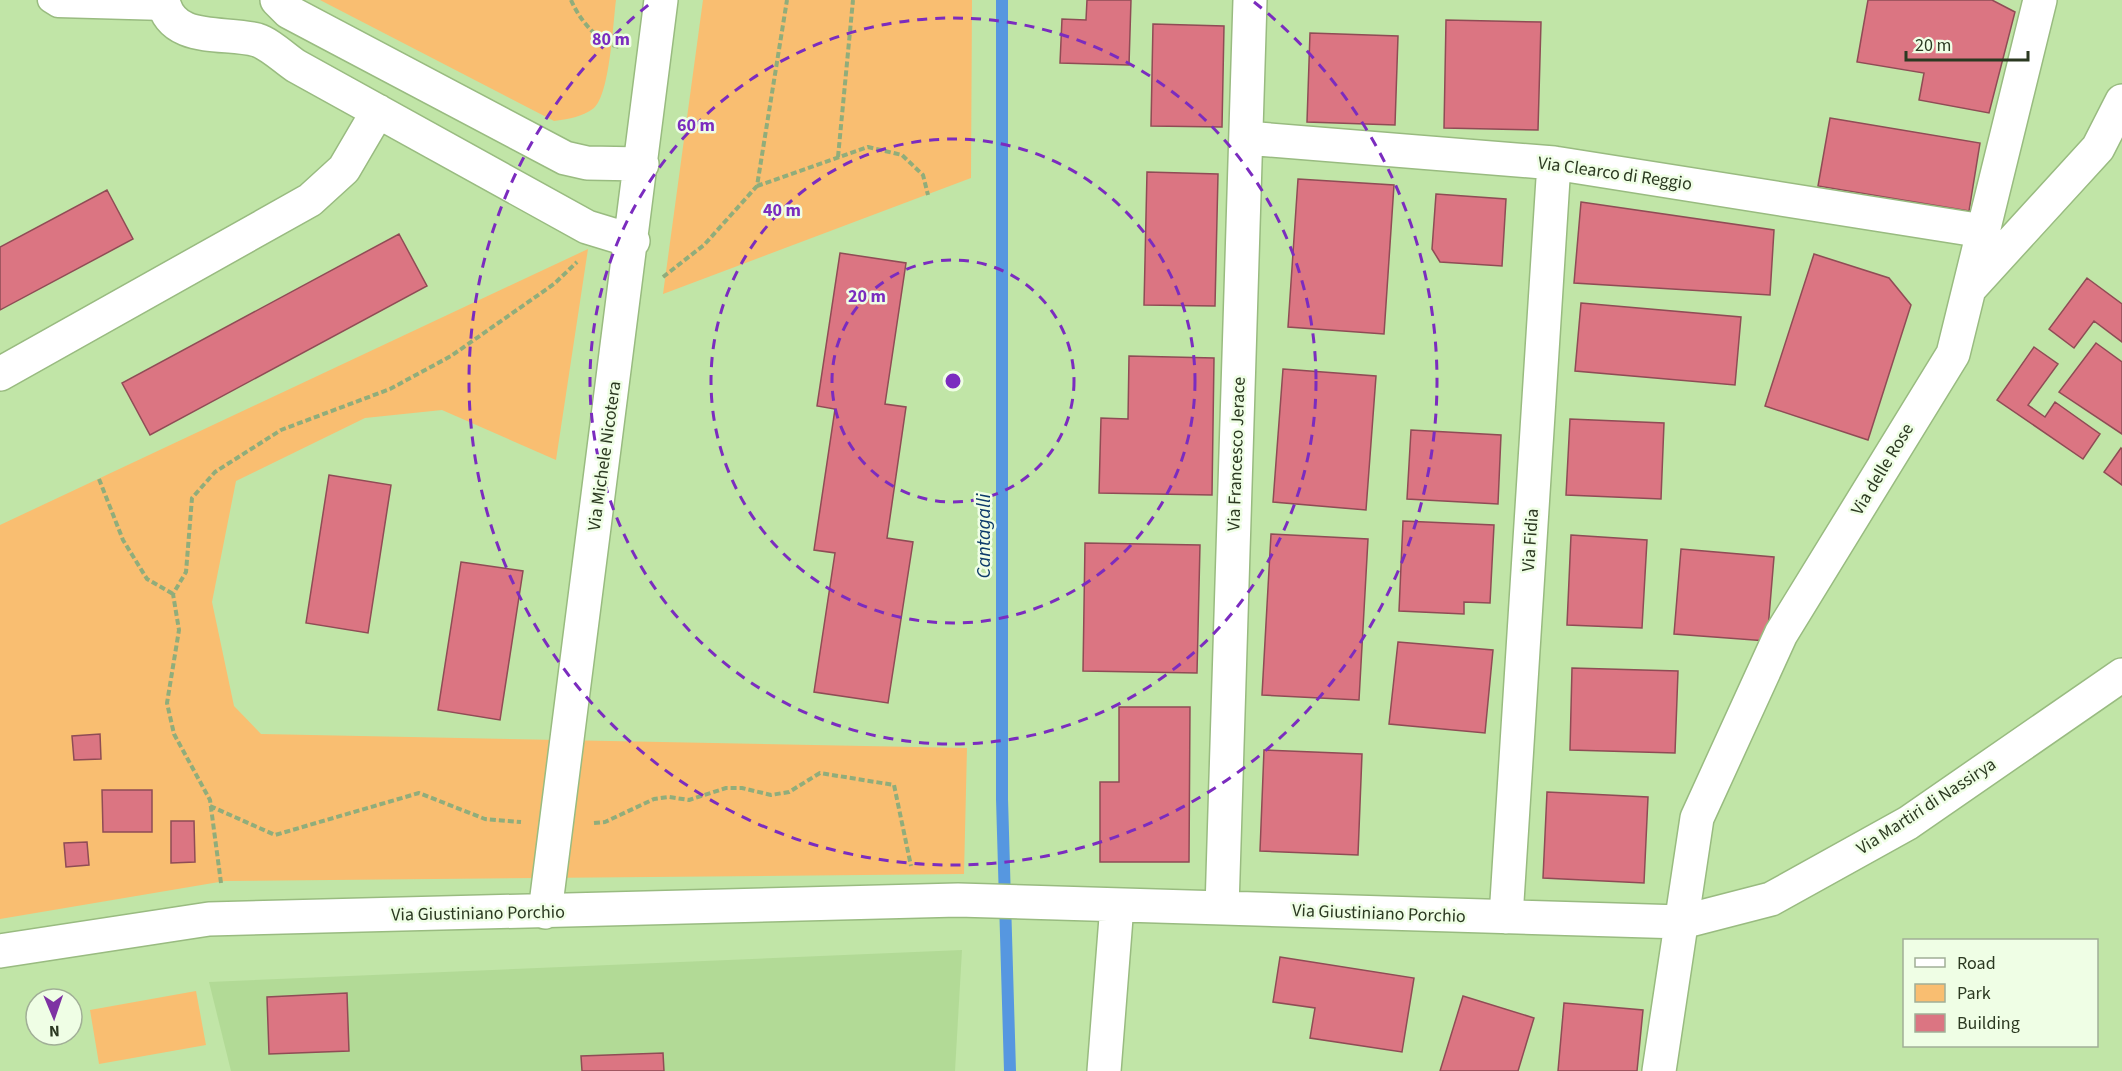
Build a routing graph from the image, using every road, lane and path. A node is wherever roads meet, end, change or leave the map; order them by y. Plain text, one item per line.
1 (50, 0) edge
2 (277, 0) edge
3 (571, 0) edge
4 (661, 0) edge
5 (787, 0) edge
6 (853, 0) edge
7 (1250, 0) edge
8 (2040, 0) edge
9 (110, 3) edge
10 (164, 4) edge
11 (655, 54) junction
12 (2122, 101) edge
13 (378, 111) junction
14 (1246, 138) junction
15 (838, 157) junction
16 (1554, 163) junction
17 (642, 164) junction
18 (757, 186) junction
19 (928, 195) dead end
20 (1983, 231) junction
21 (619, 238) junction
22 (1968, 289) junction
23 (626, 291) junction
24 (0, 374) edge
25 (99, 479) dead end
26 (173, 594) junction
27 (2122, 675) edge
28 (210, 806) junction
29 (555, 825) junction
30 (920, 901) junction
31 (1117, 905) junction
32 (1222, 908) junction
33 (545, 912) junction
34 (1506, 916) junction
35 (226, 918) junction
36 (1682, 922) junction
37 (0, 951) edge
38 (1104, 1071) edge
39 (1659, 1071) edge

1 - 9 lane
2 - 17 street
3 - 11 path
4 - 11 street, Via Michele Nicotera
5 - 18 path
6 - 15 path
7 - 14 street, Via Francesco Jerace
8 - 20 street, Via delle Rose
9 - 10 lane
10 - 13 street
11 - 17 street, Via Michele Nicotera
12 - 22 street
13 - 21 street
13 - 24 street
14 - 16 street, Via Clearco di Reggio
14 - 32 street, Via Francesco Jerace
15 - 18 path
15 - 19 path
16 - 20 street, Via Clearco di Reggio
16 - 34 street, Via Fidia
17 - 21 street, Via Michele Nicotera
18 - 23 path
20 - 22 street, Via delle Rose
21 - 23 street, Via Michele Nicotera
21 - 26 path
22 - 36 street, Via delle Rose
23 - 29 street, Via Michele Nicotera
25 - 26 path
26 - 28 path
27 - 36 street, Via Martiri di Nassirya
28 - 29 path
28 - 35 path
29 - 30 path
29 - 33 street, Via Michele Nicotera
30 - 31 street, Via Giustiniano Porchio
30 - 33 street, Via Giustiniano Porchio
31 - 32 street, Via Giustiniano Porchio
31 - 38 street
32 - 34 street, Via Giustiniano Porchio
33 - 35 street, Via Giustiniano Porchio
34 - 36 street, Via Giustiniano Porchio
35 - 37 street, Via Giustiniano Porchio
36 - 39 street, Via delle Rose

